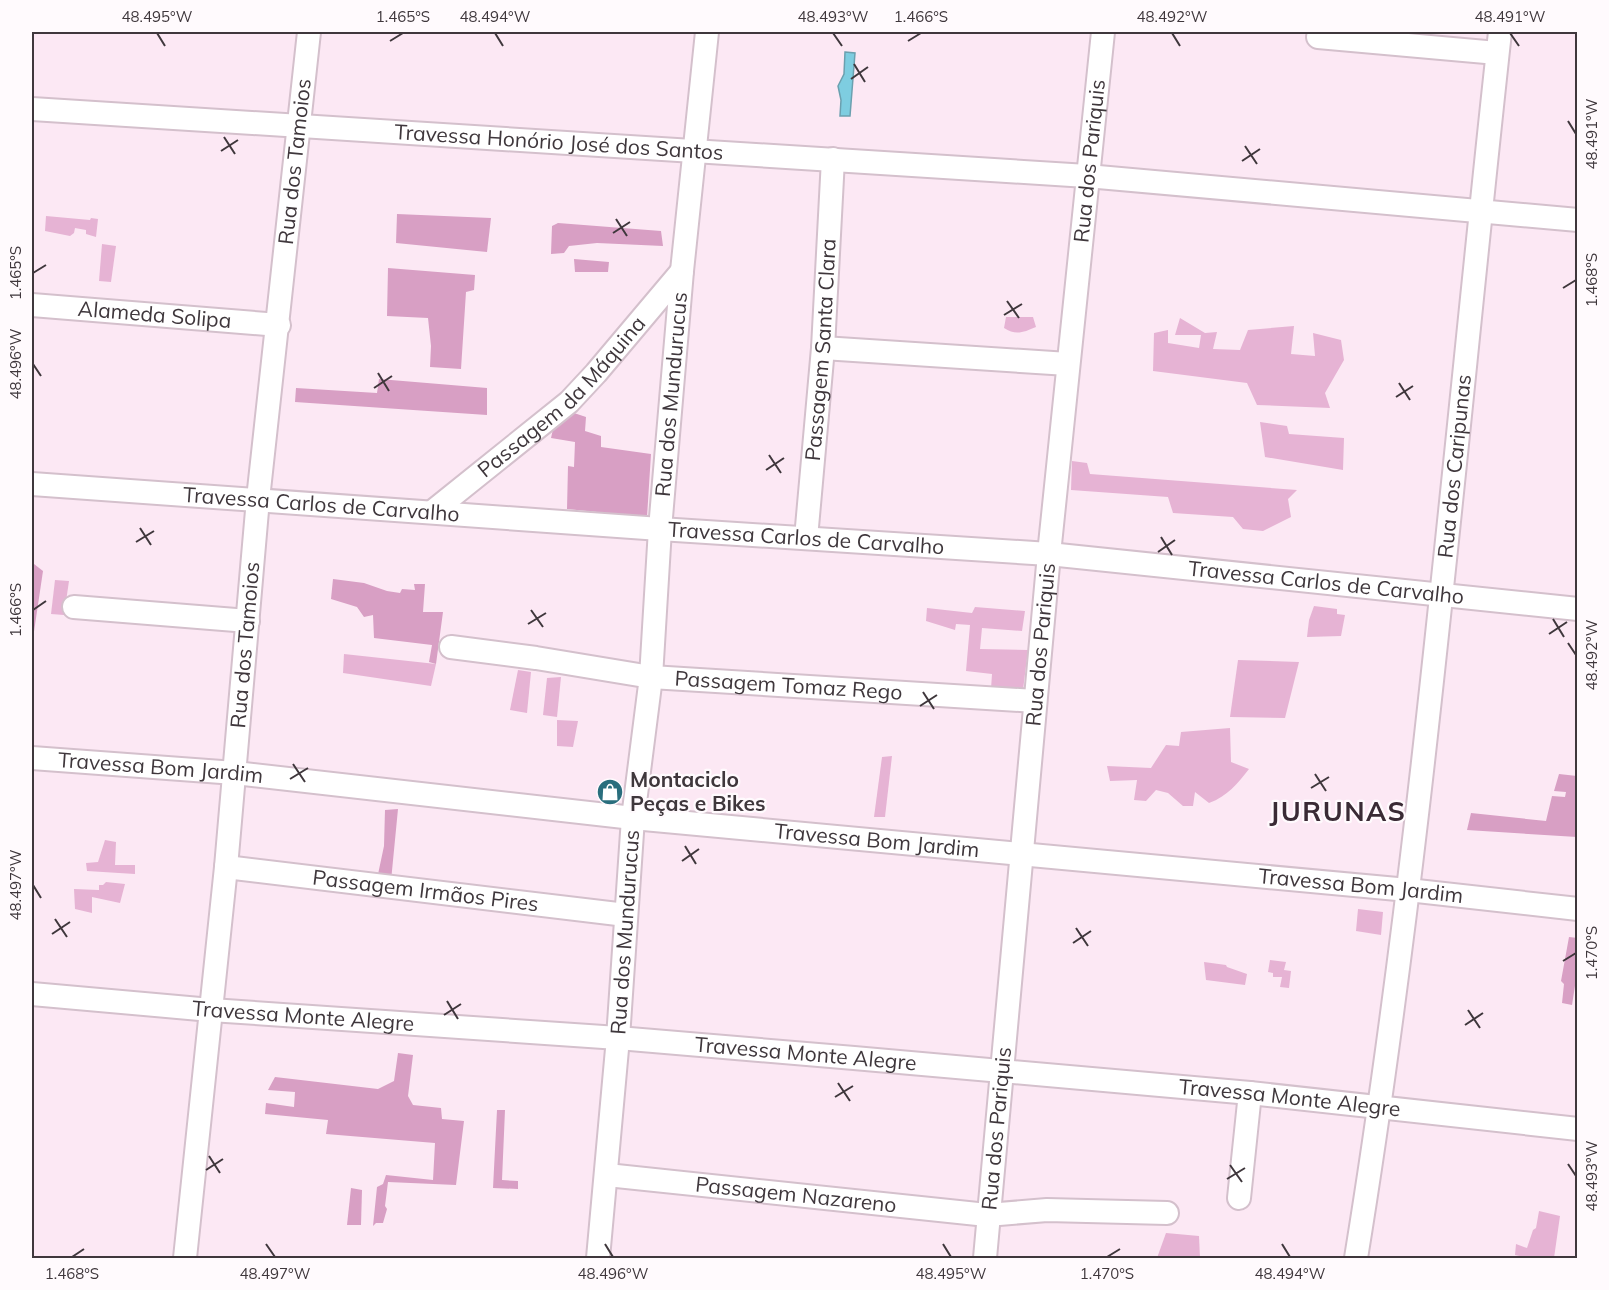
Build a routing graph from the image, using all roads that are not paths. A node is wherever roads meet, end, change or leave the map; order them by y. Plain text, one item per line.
1 (309, 32) edge
2 (707, 32) edge
3 (1103, 32) edge
4 (1318, 37) dead end
5 (1498, 42) edge
6 (32, 109) edge
7 (300, 126) junction
8 (696, 152) junction
9 (833, 159) junction
10 (1088, 176) junction
11 (1482, 211) junction
12 (1578, 220) edge
13 (682, 271) junction
14 (32, 305) edge
15 (279, 325) junction
16 (823, 348) junction
17 (1068, 364) junction
18 (32, 483) edge
19 (258, 499) junction
20 (432, 512) junction
21 (660, 529) junction
22 (806, 538) junction
23 (1048, 554) junction
24 (1441, 594) junction
25 (74, 607) dead end
26 (1578, 609) edge
27 (248, 621) junction
28 (451, 647) dead end
29 (651, 677) junction
30 (1035, 701) junction
31 (32, 759) edge
32 (235, 773) junction
33 (633, 818) junction
34 (1022, 853) junction
35 (226, 867) junction
36 (1408, 890) junction
37 (1578, 909) edge
38 (626, 915) junction
39 (32, 994) edge
40 (211, 1010) junction
41 (618, 1038) junction
42 (1002, 1071) junction
43 (1250, 1093) junction
44 (1380, 1109) junction
45 (1578, 1129) edge
46 (607, 1175) junction
47 (1239, 1198) dead end
48 (1167, 1213) dead end
49 (987, 1215) junction
50 (185, 1258) edge
51 (598, 1258) edge
52 (985, 1258) edge
53 (1356, 1258) edge

1 - 7 street, Rua dos Tamoios
2 - 8 street, Rua dos Mundurucus
3 - 10 street, Rua dos Pariquis
4 - 5 street
5 - 11 street, Rua dos Caripunas
6 - 7 street, Travessa Honório José dos Santos
7 - 8 street, Travessa Honório José dos Santos
7 - 15 street, Rua dos Tamoios
8 - 9 street, Travessa Honório José dos Santos
8 - 13 street, Rua dos Mundurucus
9 - 10 street, Travessa Honório José dos Santos
9 - 16 street, Passagem Santa Clara
10 - 11 street, Travessa Honório José dos Santos
10 - 17 street, Rua dos Pariquis
11 - 12 street, Travessa Honório José dos Santos
11 - 24 street, Rua dos Caripunas
13 - 20 street, Passagem da Máquina
13 - 21 street, Rua dos Mundurucus
14 - 15 street, Alameda Solipa
15 - 19 street, Rua dos Tamoios
16 - 17 street
16 - 22 street, Passagem Santa Clara
17 - 23 street, Rua dos Pariquis
18 - 19 street, Travessa Carlos de Carvalho
19 - 20 street, Travessa Carlos de Carvalho
19 - 27 street, Rua dos Tamoios
20 - 21 street, Travessa Carlos de Carvalho
21 - 22 street, Travessa Carlos de Carvalho
21 - 29 street, Rua dos Mundurucus
22 - 23 street, Travessa Carlos de Carvalho
23 - 24 street, Travessa Carlos de Carvalho
23 - 30 street, Rua dos Pariquis
24 - 26 street, Travessa Carlos de Carvalho
24 - 36 street, Rua dos Caripunas
25 - 27 street
27 - 32 street, Rua dos Tamoios
28 - 29 street, Passagem Tomaz Rego
29 - 30 street, Passagem Tomaz Rego
29 - 33 street, Rua dos Mundurucus
30 - 34 street, Rua dos Pariquis
31 - 32 street, Travessa Bom Jardim
32 - 33 street, Travessa Bom Jardim
32 - 35 street, Rua dos Tamoios
33 - 34 street, Travessa Bom Jardim
33 - 38 street, Rua dos Mundurucus
34 - 36 street, Travessa Bom Jardim
34 - 42 street, Rua dos Pariquis
35 - 38 street, Passagem Irmãos Pires
35 - 40 street, Rua dos Tamoios
36 - 37 street, Travessa Bom Jardim
36 - 44 street, Rua dos Caripunas
38 - 41 street, Rua dos Mundurucus
39 - 40 street, Travessa Monte Alegre
40 - 41 street, Travessa Monte Alegre
40 - 50 street, Rua dos Tamoios
41 - 42 street, Travessa Monte Alegre
41 - 46 street, Rua dos Mundurucus
42 - 43 street, Travessa Monte Alegre
42 - 49 street, Rua dos Pariquis
43 - 44 street, Travessa Monte Alegre
43 - 47 street
44 - 45 street, Travessa Monte Alegre
44 - 53 street, Rua dos Caripunas
46 - 49 street, Passagem Nazareno
46 - 51 street, Rua dos Mundurucus
48 - 49 street, Passagem Nazareno
49 - 52 street, Rua dos Pariquis

